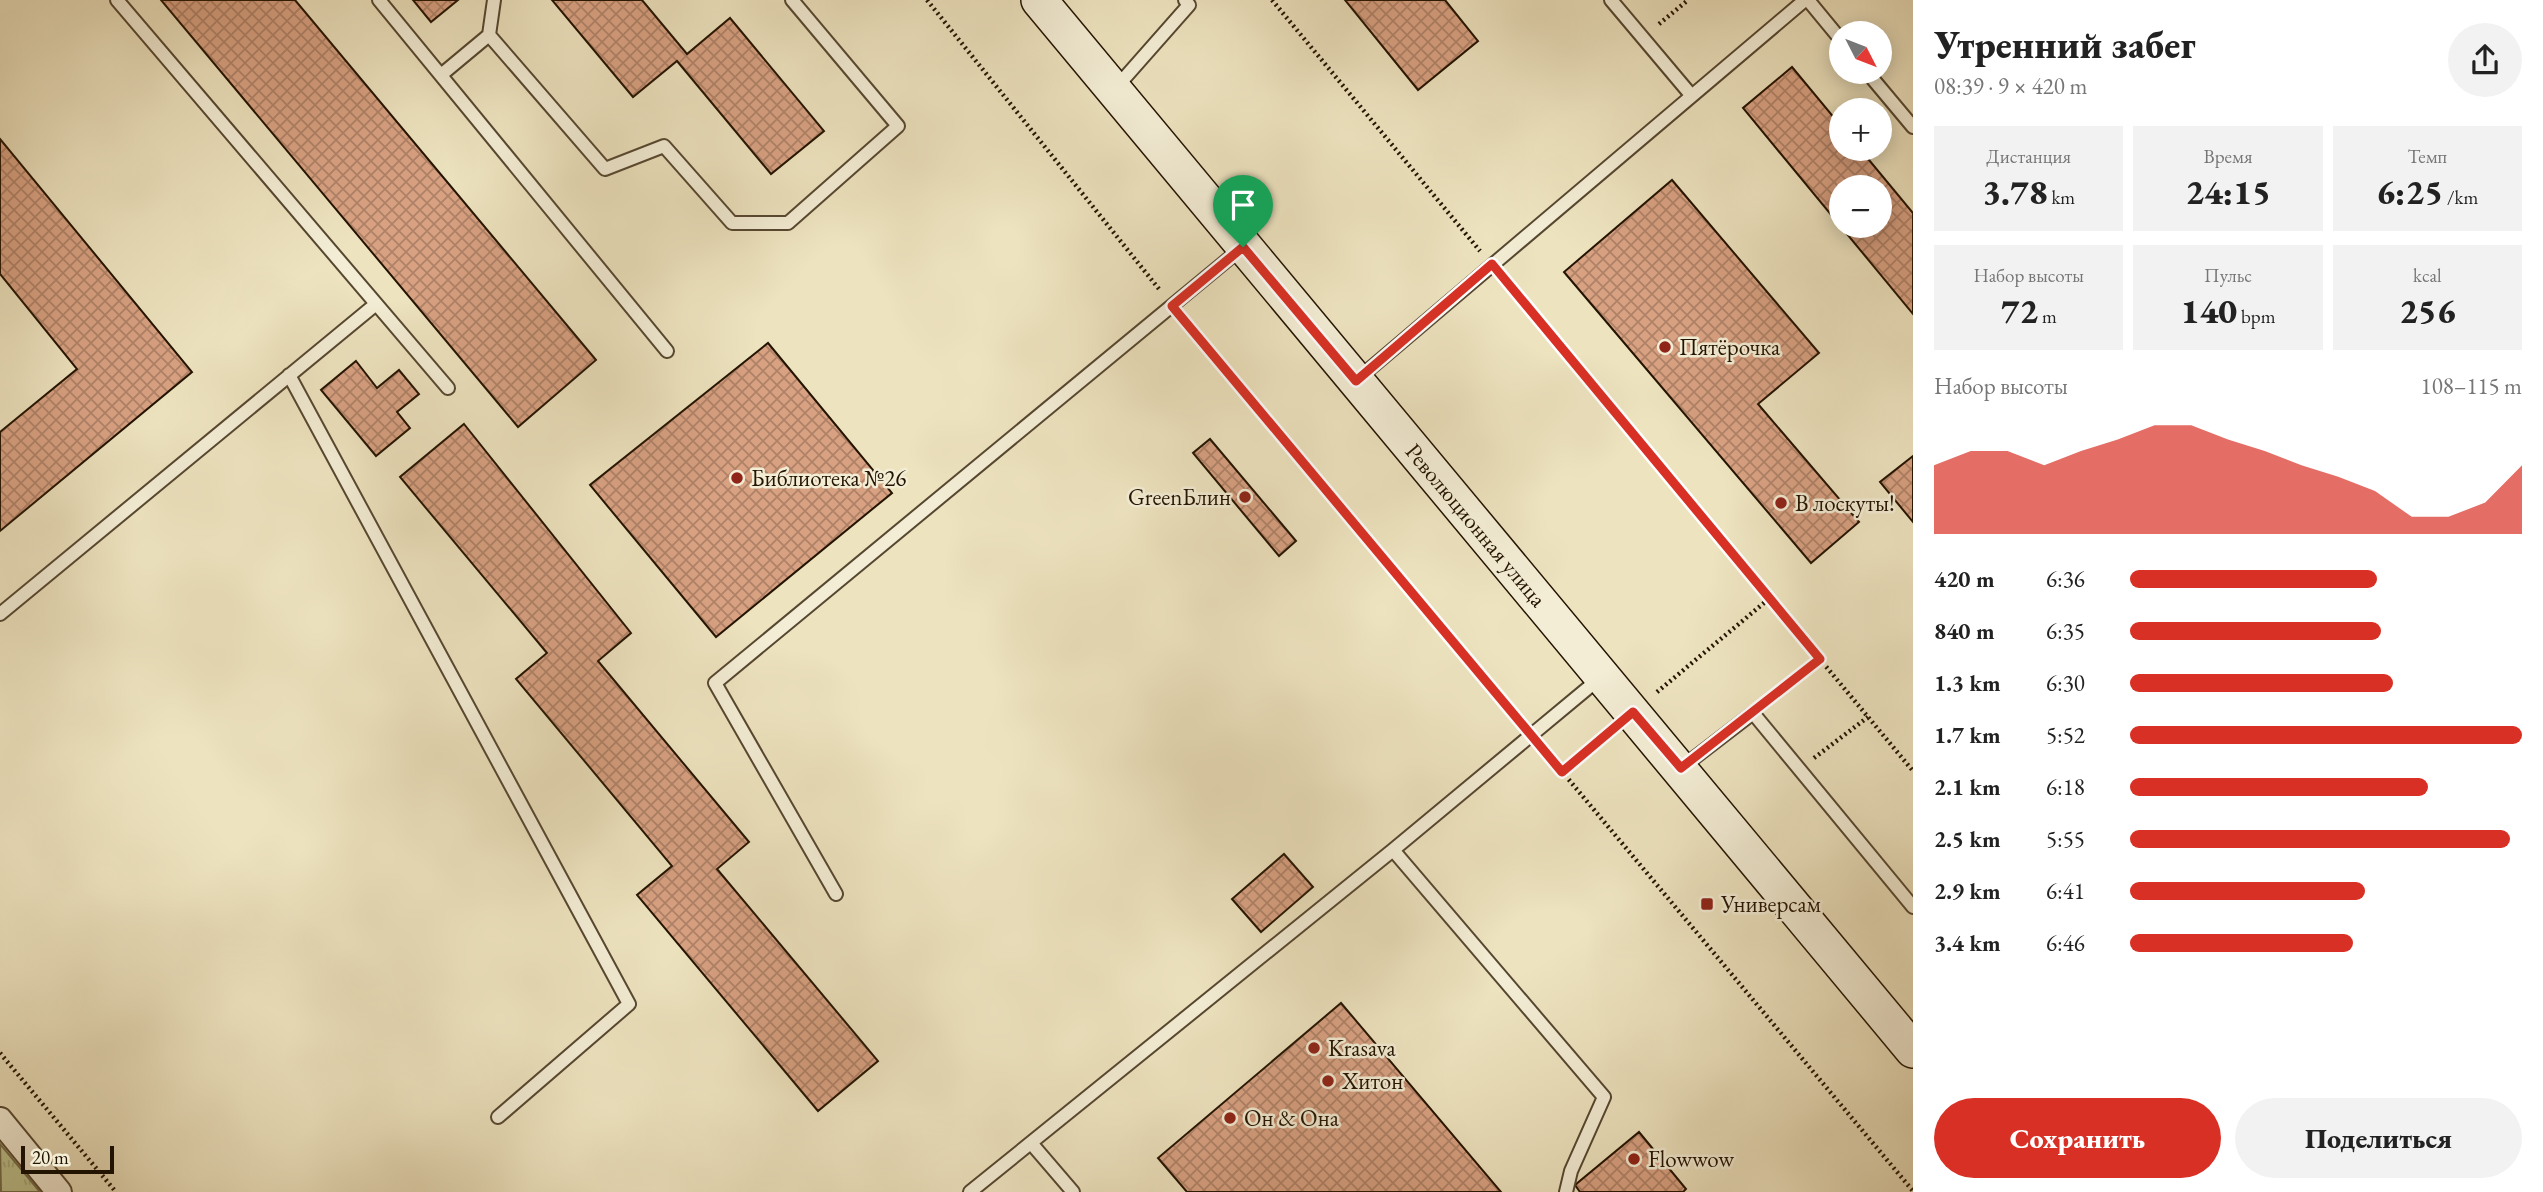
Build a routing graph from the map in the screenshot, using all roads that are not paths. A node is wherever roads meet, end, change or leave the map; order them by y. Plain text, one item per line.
1 (117, 0) edge
2 (379, 0) edge
3 (494, 0) edge
4 (792, 0) edge
5 (1040, 0) edge
6 (1185, 0) edge
7 (1611, 0) edge
8 (1806, 0) edge
9 (1829, 26) edge
10 (489, 35) junction
11 (441, 75) junction
12 (1877, 84) edge
13 (1114, 90) junction
14 (1691, 95) junction
15 (1913, 127) edge
16 (1243, 247) junction
17 (376, 304) junction
18 (667, 351) dead end
19 (289, 375) junction
20 (1356, 381) junction
21 (448, 388) dead end
22 (0, 614) edge
23 (1603, 675) junction
24 (1681, 768) junction
25 (1392, 850) junction
26 (836, 894) dead end
27 (1913, 907) edge
28 (1913, 1050) edge
29 (498, 1117) dead end
30 (0, 1120) edge
31 (1031, 1143) junction
32 (59, 1192) edge
33 (970, 1192) edge
34 (1073, 1192) edge
35 (1566, 1192) edge

1 - 17 lane
2 - 11 lane
3 - 10 lane
4 - 10 lane
5 - 13 main road, Революционная улица
6 - 13 lane
7 - 14 lane
8 - 9 lane
8 - 14 lane
10 - 11 lane
11 - 18 lane
12 - 15 lane
13 - 16 main road, Революционная улица
14 - 20 lane
16 - 20 main road, Революционная улица
16 - 26 lane
17 - 19 lane
17 - 21 lane
19 - 22 lane
19 - 29 lane
20 - 23 main road, Революционная улица
23 - 24 main road, Революционная улица
23 - 25 lane
24 - 27 lane
24 - 28 main road, Революционная улица
25 - 31 lane
25 - 35 lane
30 - 32 street
31 - 33 lane
31 - 34 lane

